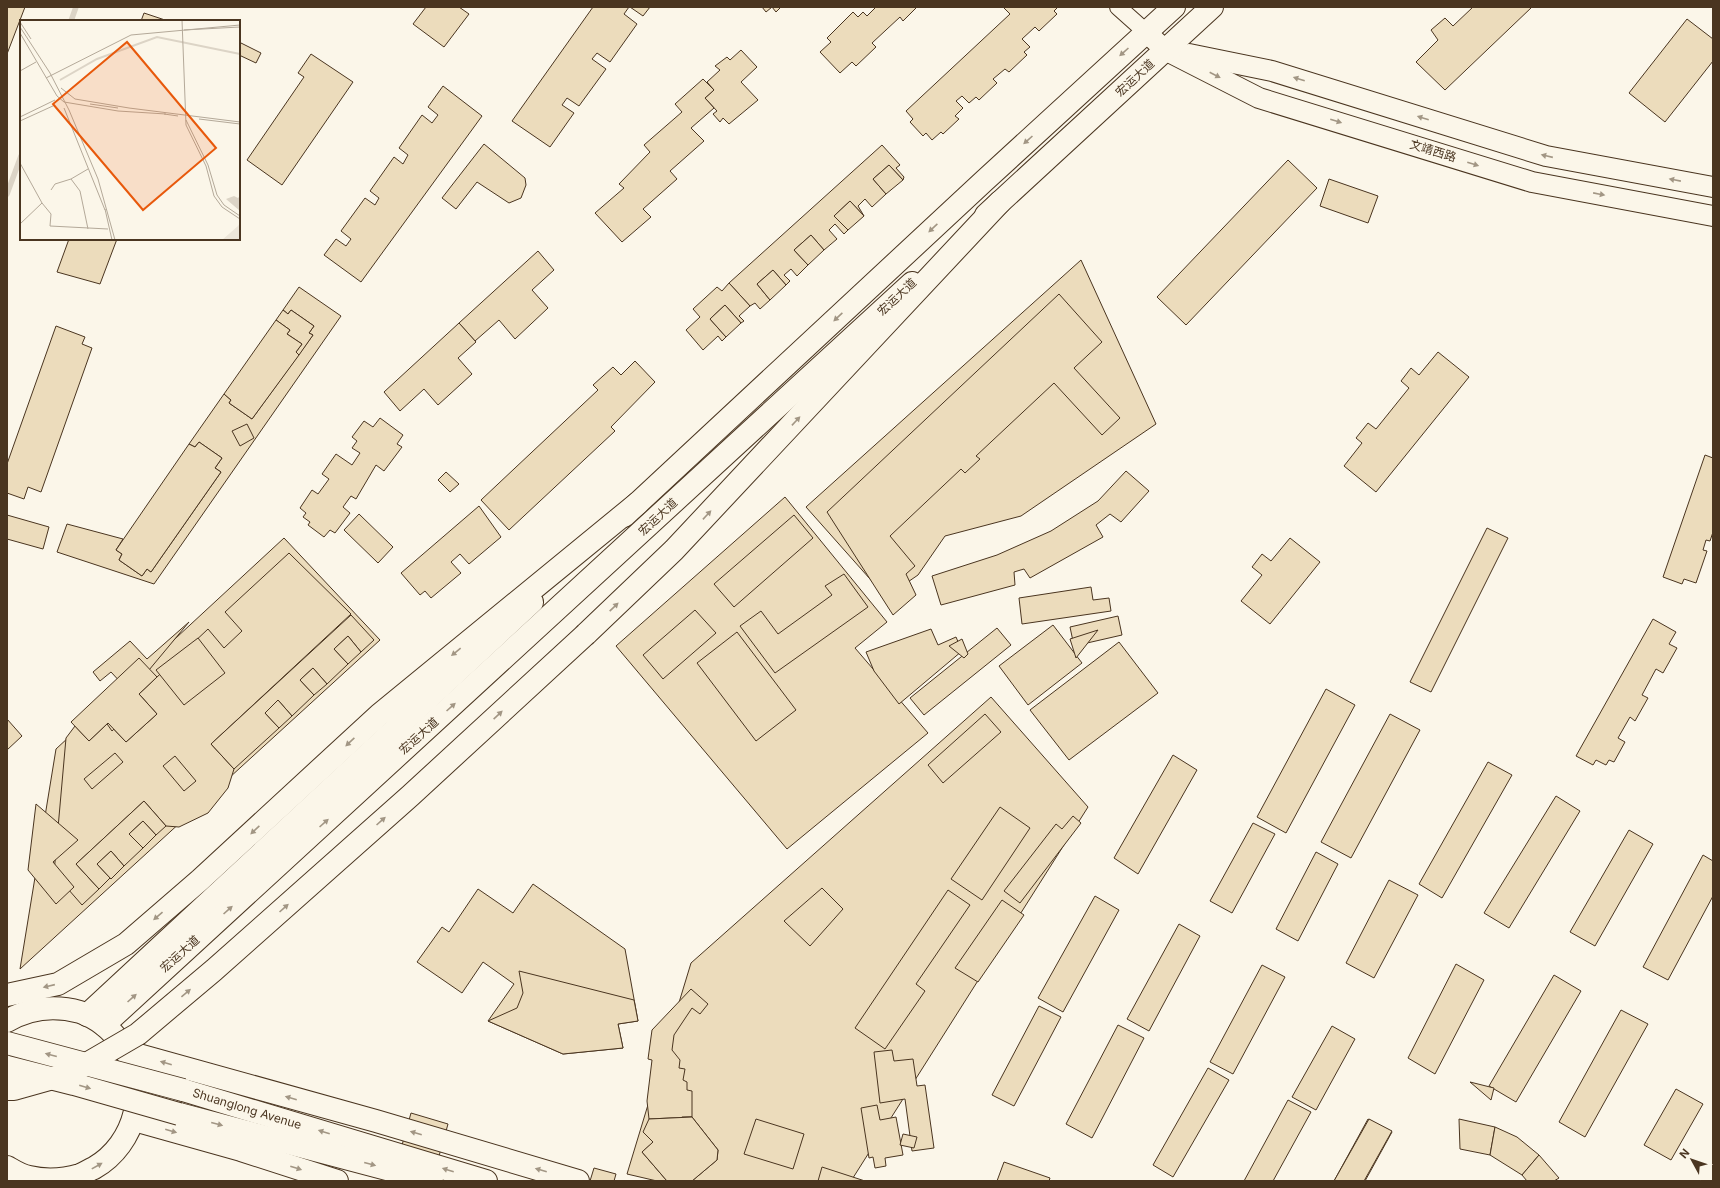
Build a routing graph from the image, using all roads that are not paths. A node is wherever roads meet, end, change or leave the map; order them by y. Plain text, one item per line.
1 (1118, 7) edge
2 (1174, 7) edge
3 (1212, 7) edge
4 (1146, 32) junction
5 (1165, 50) junction
6 (1713, 187) edge
7 (1000, 202) junction
8 (1713, 216) edge
9 (638, 503) junction
10 (7, 995) edge
11 (95, 1020) junction
12 (7, 1021) edge
13 (7, 1043) edge
14 (128, 1052) junction
15 (7, 1067) edge
16 (7, 1089) edge
17 (134, 1120) junction
18 (7, 1167) edge
19 (27, 1179) edge
20 (337, 1181) edge
21 (432, 1181) edge
22 (486, 1181) edge
23 (578, 1181) edge

1 - 4 street
2 - 4 main road, 宏运大道
3 - 5 main road, 宏运大道
4 - 5 street, 文靖西路
4 -> 9 main road, 宏运大道
6 -> 5 street
5 - 7 main road, 宏运大道
5 -> 8 street, 文靖西路
11 -> 7 main road, 宏运大道
16 -> 7 main road, bridge
9 -> 10 main road
9 - 11 main road, 宏运大道
11 - 12 main road
11 - 14 main road
22 -> 13 main road, Shuanglong Avenue, bridge
14 - 17 main road
23 -> 14 main road, Shuanglong Avenue
15 -> 21 main road, Shuanglong Avenue, bridge
19 -> 17 main road
17 -> 20 main road
18 - 19 main road

